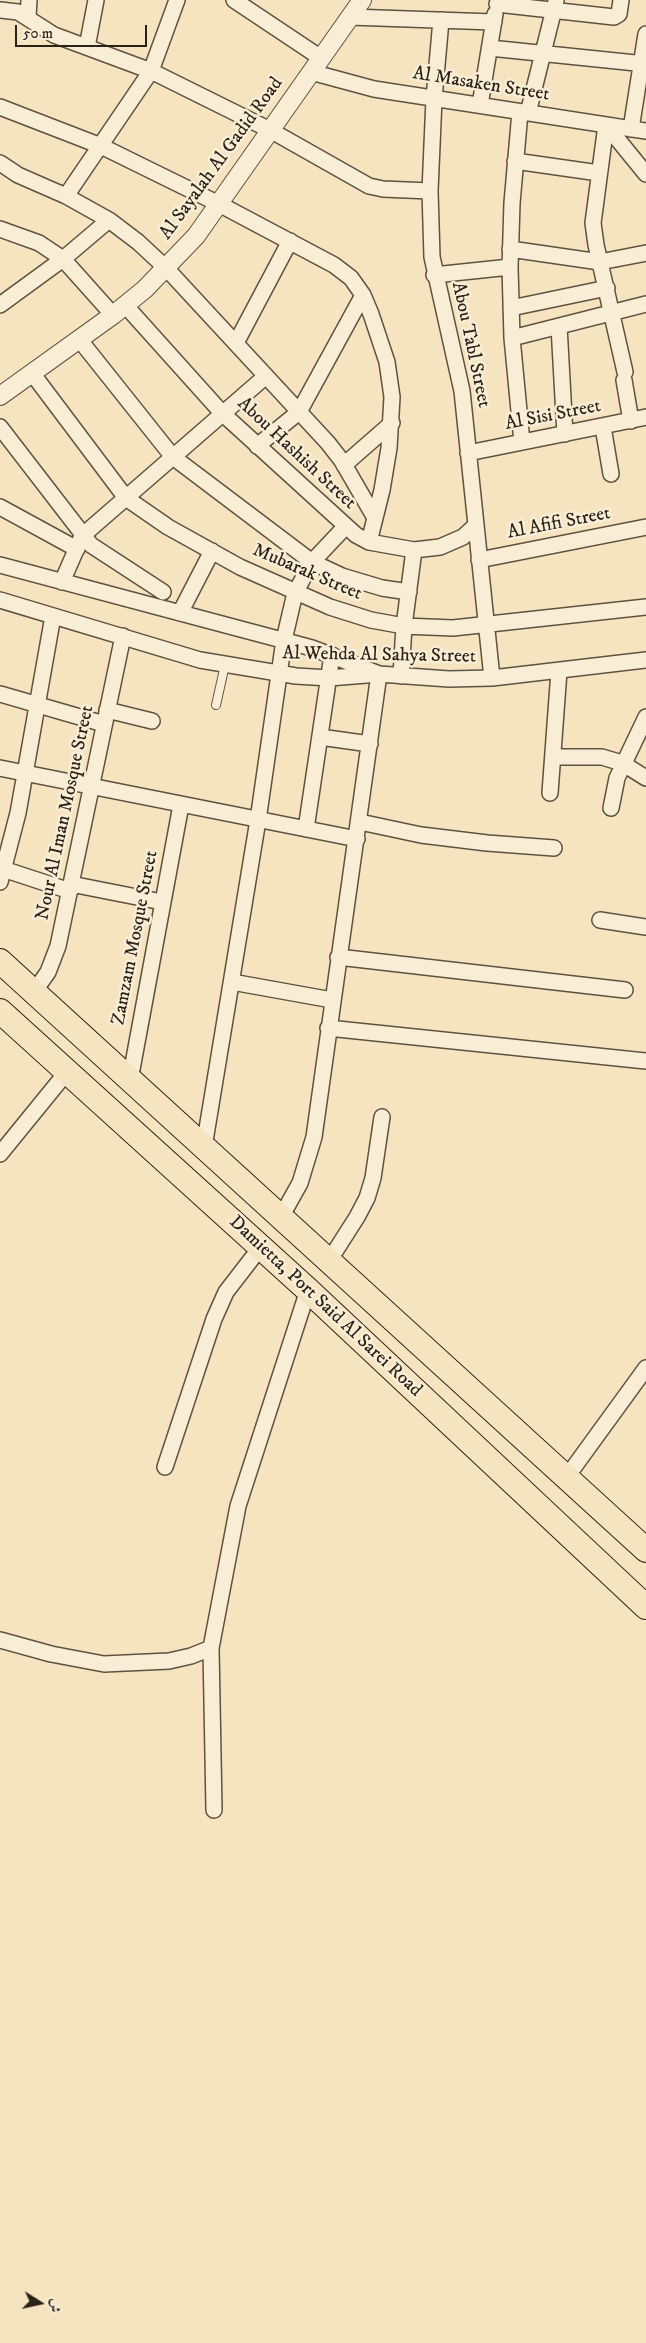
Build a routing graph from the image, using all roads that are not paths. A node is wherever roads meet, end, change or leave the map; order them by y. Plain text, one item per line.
1 (29, 0) edge
2 (96, 0) edge
3 (178, 0) edge
4 (235, 0) edge
5 (362, 0) edge
6 (622, 0) edge
7 (497, 2) edge
8 (555, 5) edge
9 (0, 10) edge
10 (28, 17) junction
11 (350, 17) junction
12 (440, 20) junction
13 (494, 22) junction
14 (646, 34) edge
15 (87, 47) junction
16 (490, 48) junction
17 (544, 54) junction
18 (644, 64) edge
19 (316, 65) junction
20 (151, 71) junction
21 (434, 98) junction
22 (480, 106) junction
23 (0, 107) edge
24 (524, 112) junction
25 (606, 125) junction
26 (270, 130) junction
27 (639, 130) edge
28 (100, 146) junction
29 (515, 161) junction
30 (0, 162) edge
31 (599, 173) junction
32 (646, 174) edge
33 (430, 191) junction
34 (66, 196) junction
35 (219, 204) junction
36 (109, 220) junction
37 (0, 229) edge
38 (290, 241) junction
39 (510, 249) junction
40 (646, 253) edge
41 (63, 259) junction
42 (600, 262) junction
43 (510, 267) junction
44 (166, 268) junction
45 (434, 274) junction
46 (607, 288) junction
47 (363, 295) junction
48 (646, 304) edge
49 (0, 305) edge
50 (511, 308) junction
51 (119, 310) junction
52 (612, 313) junction
53 (559, 326) junction
54 (512, 338) junction
55 (79, 339) junction
56 (236, 343) junction
57 (32, 373) junction
58 (266, 376) junction
59 (0, 396) edge
60 (299, 412) junction
61 (222, 413) junction
62 (646, 417) edge
63 (630, 421) junction
64 (392, 423) junction
65 (0, 427) edge
66 (603, 427) junction
67 (566, 434) junction
68 (522, 442) junction
69 (257, 446) junction
70 (468, 453) junction
71 (173, 457) junction
72 (344, 465) junction
73 (611, 474) dead end
74 (126, 498) junction
75 (0, 507) edge
76 (375, 518) junction
77 (476, 525) junction
78 (345, 527) junction
79 (646, 527) edge
80 (80, 542) junction
81 (369, 542) junction
82 (414, 550) junction
83 (212, 551) junction
84 (480, 560) junction
85 (312, 562) junction
86 (0, 565) edge
87 (62, 582) junction
88 (163, 592) dead end
89 (408, 592) junction
90 (295, 593) junction
91 (0, 600) edge
92 (646, 607) edge
93 (180, 613) junction
94 (53, 616) junction
95 (486, 625) junction
96 (404, 626) junction
97 (123, 636) junction
98 (284, 640) junction
99 (332, 655) junction
100 (646, 660) edge
101 (225, 665) junction
102 (559, 671) junction
103 (278, 674) junction
104 (378, 674) junction
105 (402, 676) junction
106 (329, 678) junction
107 (492, 678) junction
108 (0, 694) edge
109 (216, 705) dead end
110 (38, 706) junction
111 (106, 717) junction
112 (646, 717) edge
113 (152, 721) dead end
114 (320, 737) junction
115 (370, 744) junction
116 (553, 757) junction
117 (622, 764) junction
118 (0, 768) edge
119 (26, 773) junction
120 (646, 778) edge
121 (91, 786) junction
122 (550, 793) dead end
123 (181, 805) junction
124 (612, 808) dead end
125 (258, 820) junction
126 (360, 822) junction
127 (306, 829) junction
128 (357, 839) junction
129 (554, 848) dead end
130 (2, 875) edge
131 (71, 888) junction
132 (162, 902) junction
133 (600, 920) dead end
134 (646, 927) edge
135 (338, 956) junction
136 (0, 961) edge
137 (232, 982) junction
138 (624, 990) dead end
139 (34, 992) junction
140 (332, 1000) junction
141 (0, 1012) edge
142 (328, 1028) junction
143 (646, 1061) edge
144 (66, 1073) junction
145 (130, 1080) junction
146 (382, 1117) dead end
147 (204, 1147) junction
148 (0, 1154) edge
149 (281, 1217) junction
150 (260, 1248) junction
151 (329, 1261) junction
152 (308, 1290) junction
153 (646, 1369) edge
154 (165, 1467) dead end
155 (566, 1478) junction
156 (646, 1550) edge
157 (646, 1607) edge
158 (0, 1640) edge
159 (211, 1648) junction
160 (214, 1810) dead end

1 - 10 street
2 - 15 street
3 - 20 street
4 - 19 street, Al Masaken Street
5 - 11 street, Al Sayalah Al Gadid Road
6 - 8 street
7 - 8 street
7 - 13 street
8 - 17 street
9 - 10 street
10 - 15 street
11 - 12 street
11 - 19 street, Al Sayalah Al Gadid Road
12 - 13 street
12 - 21 street, Abou Tabl Street
13 - 16 street
14 - 18 street
15 - 20 street
16 - 17 street
16 - 22 street
17 - 18 street
17 - 24 street
18 - 27 street
19 - 21 street, Al Masaken Street
19 - 26 street, Al Sayalah Al Gadid Road
20 - 26 street
20 - 28 street
21 - 22 street, Al Masaken Street
21 - 33 street, Abou Tabl Street
22 - 24 street, Al Masaken Street
23 - 28 street
24 - 25 street, Al Masaken Street
24 - 29 street
25 - 27 street, Al Masaken Street
25 - 31 street
25 - 32 street
26 - 33 street
26 - 35 street, Al Sayalah Al Gadid Road
28 - 34 street
28 - 35 street
29 - 31 street
29 - 39 street
30 - 34 street
31 - 42 street
33 - 45 street, Abou Tabl Street
34 - 36 street
35 - 38 street
35 - 44 street, Al Sayalah Al Gadid Road
36 - 41 street
36 - 44 street
37 - 41 street, Abou Hashish Street
38 - 47 street
38 - 56 street
39 - 42 street
39 - 43 street
40 - 42 street
41 - 49 street
41 - 51 street, Abou Hashish Street
42 - 46 street
43 - 45 street
43 - 50 street
44 - 51 street, Al Sayalah Al Gadid Road
44 - 56 street
45 - 70 street, Abou Tabl Street
46 - 50 street
46 - 52 street
47 - 60 street
47 - 64 street
48 - 52 street
50 - 54 street
51 - 55 street, Al Sayalah Al Gadid Road
51 - 61 street, Abou Hashish Street
52 - 53 street
52 - 63 street
53 - 54 street
53 - 67 street
54 - 68 street
55 - 57 street, Al Sayalah Al Gadid Road
55 - 71 street
56 - 58 street
57 - 59 street, Al Sayalah Al Gadid Road
57 - 74 street, Mubarak Street
58 - 60 street
58 - 61 street
60 - 69 street
60 - 72 street
61 - 69 street, Abou Hashish Street
61 - 71 street
62 - 63 street, Al Sisi Street
63 - 66 street, Al Sisi Street
64 - 72 street
64 - 76 street
65 - 80 street
66 - 67 street, Al Sisi Street
66 - 73 street
67 - 68 street, Al Sisi Street
68 - 70 street, Al Sisi Street
69 - 78 street, Abou Hashish Street
70 - 77 street, Abou Tabl Street
71 - 74 street
71 - 85 street
72 - 76 street
74 - 80 street
74 - 83 street, Mubarak Street
75 - 80 street
76 - 81 street
77 - 82 street, Abou Hashish Street
77 - 84 street, Abou Tabl Street
78 - 81 street, Abou Hashish Street
78 - 85 street
79 - 84 street, Al Afifi Street
80 - 87 street
80 - 88 street
81 - 82 street, Abou Hashish Street
82 - 89 street
83 - 90 street, Mubarak Street
83 - 93 street
84 - 95 street, Abou Tabl Street
85 - 89 street
85 - 90 street
86 - 87 street
87 - 93 street
89 - 96 street
90 - 96 street, Mubarak Street
90 - 98 street
91 - 94 street, Al Wehda Al Sahya Street
92 - 95 street, Mubarak Street
93 - 98 street
94 - 97 street, Al Wehda Al Sahya Street
94 - 110 street
95 - 96 street, Mubarak Street
95 - 107 street, Abou Tabl Street
96 - 105 street
97 - 101 street, Al Wehda Al Sahya Street
97 - 111 street, Nour Al Iman Mosque Street
98 - 99 street
98 - 103 street
99 - 104 street
99 - 106 street
100 - 102 street, Al Wehda Al Sahya Street
101 - 103 street, Al Wehda Al Sahya Street
101 - 109 lane
102 - 107 street, Al Wehda Al Sahya Street
102 - 116 street
103 - 106 street, Al Wehda Al Sahya Street
103 - 125 street
104 - 105 street, Al Wehda Al Sahya Street
104 - 106 street, Al Wehda Al Sahya Street
104 - 115 street
105 - 107 street, Al Wehda Al Sahya Street
106 - 114 street
108 - 110 street
110 - 111 street
110 - 119 street
111 - 113 street
111 - 121 street, Nour Al Iman Mosque Street
112 - 117 street
114 - 115 street
114 - 127 street
115 - 126 street
116 - 117 street
116 - 122 street
117 - 120 street
117 - 124 street
118 - 119 street
119 - 121 street
119 - 130 street
121 - 123 street
121 - 131 street, Nour Al Iman Mosque Street
123 - 125 street
123 - 132 street, Zamzam Mosque Street
125 - 127 street
125 - 137 street
126 - 128 street
126 - 129 street
127 - 128 street
128 - 135 street
130 - 131 street
131 - 132 street
131 - 139 street, Nour Al Iman Mosque Street
132 - 145 street, Zamzam Mosque Street
133 - 134 street
135 - 138 street
135 - 140 street
136 - 139 highway, Damietta, Port Said Al Sarei Road
137 - 140 street
137 - 147 street
139 - 145 highway, Damietta, Port Said Al Sarei Road
140 - 142 street
141 - 144 highway, Damietta, Port Said Al Sarei Road
142 - 143 street
142 - 149 street
144 - 148 street
144 - 150 highway, Damietta, Port Said Al Sarei Road
145 - 147 highway, Damietta, Port Said Al Sarei Road
146 - 151 street
147 - 149 highway, Damietta, Port Said Al Sarei Road
149 - 151 highway, Damietta, Port Said Al Sarei Road
150 - 152 highway, Damietta, Port Said Al Sarei Road
150 - 154 street
151 - 155 highway, Damietta, Port Said Al Sarei Road
152 - 157 highway, Damietta, Port Said Al Sarei Road
152 - 159 street
153 - 155 street
155 - 156 highway, Damietta, Port Said Al Sarei Road
158 - 159 street
159 - 160 street

